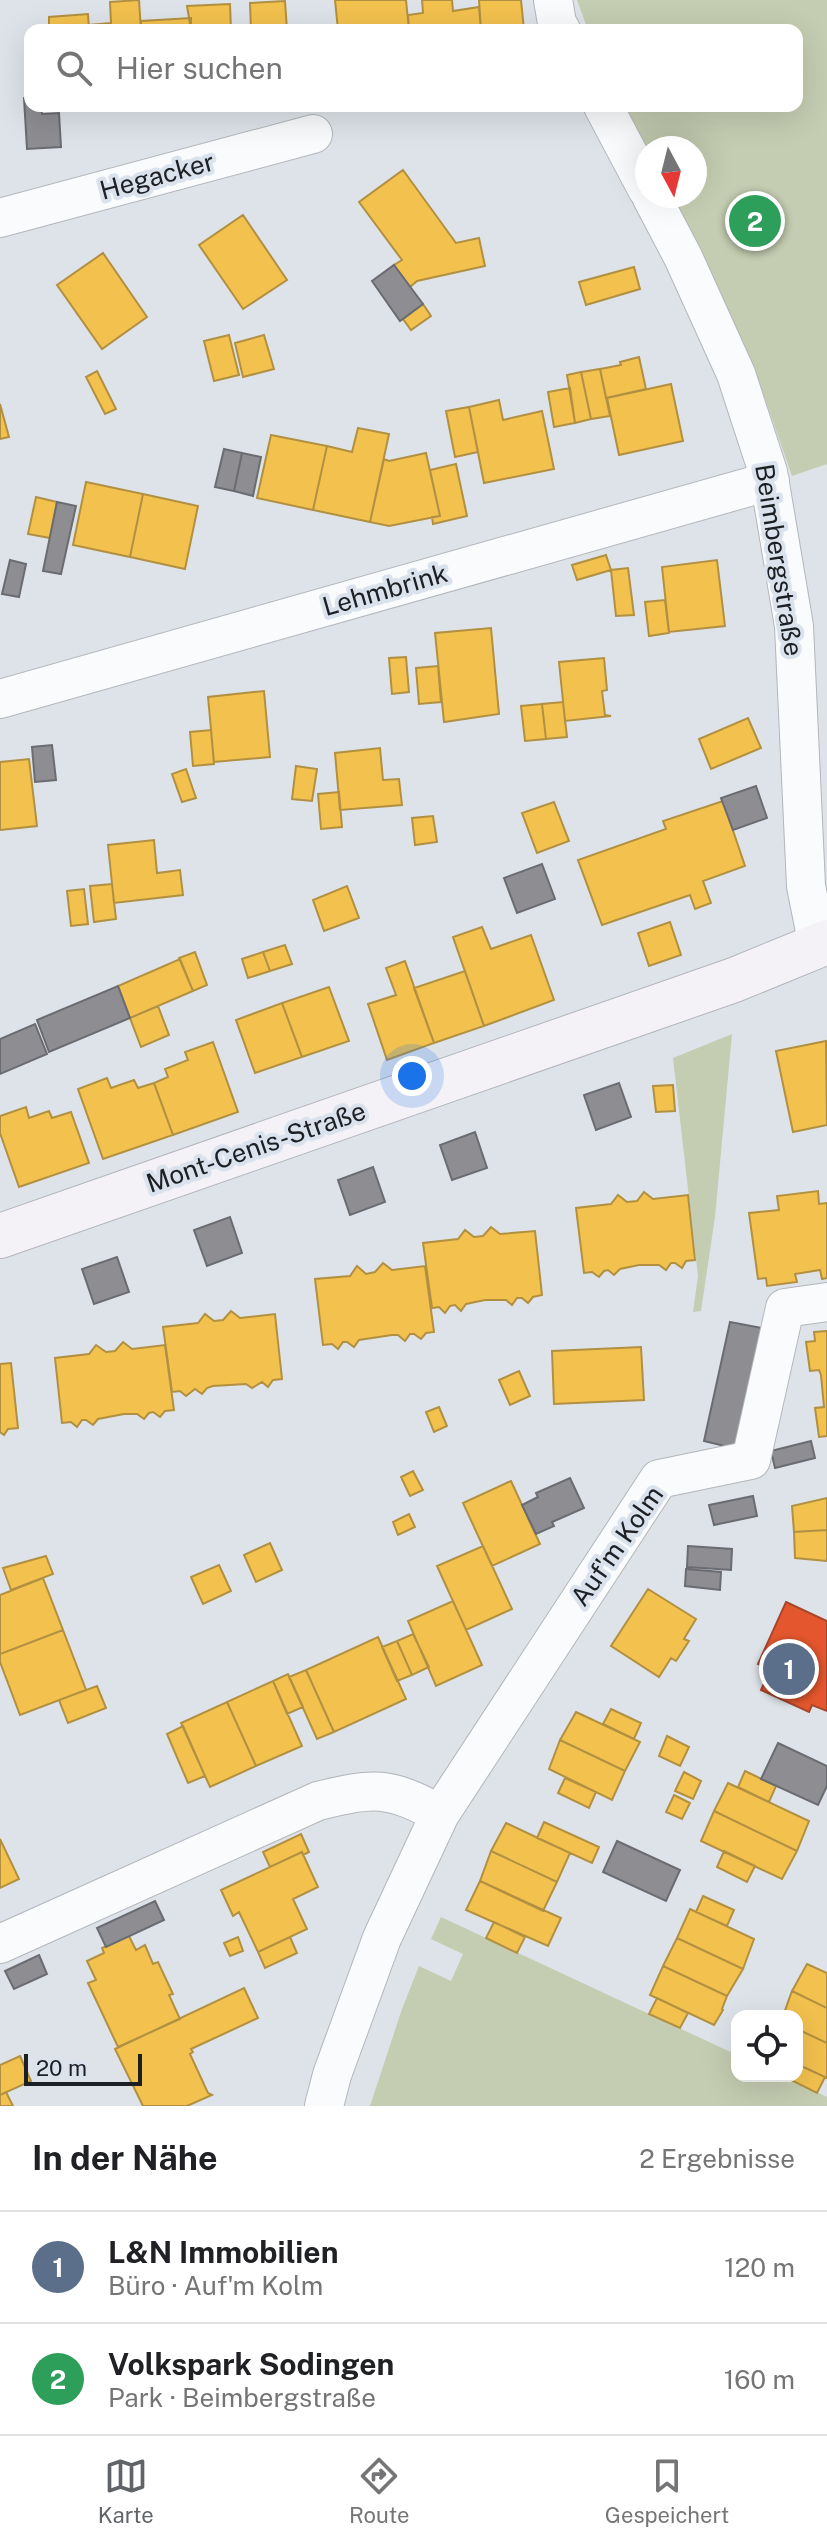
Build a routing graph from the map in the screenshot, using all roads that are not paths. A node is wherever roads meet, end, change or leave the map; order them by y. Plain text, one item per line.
1 (553, 0) edge
2 (558, 24) edge
3 (606, 112) edge
4 (313, 134) dead end
5 (635, 166) edge
6 (657, 208) edge
7 (0, 218) edge
8 (770, 481) junction
9 (0, 699) edge
10 (822, 944) edge
11 (0, 1236) edge
12 (827, 1302) edge
13 (440, 1814) junction
14 (0, 1944) edge
15 (324, 2106) edge

1 - 2 street
3 - 5 street
4 - 7 street, Hegacker
6 - 8 street, Beimbergstraße
8 - 9 street, Lehmbrink
8 - 10 street, Beimbergstraße
10 - 11 main road, Mont-Cenis-Straße
12 - 13 street, Auf'm Kolm
13 - 14 street
13 - 15 street, Auf'm Kolm

